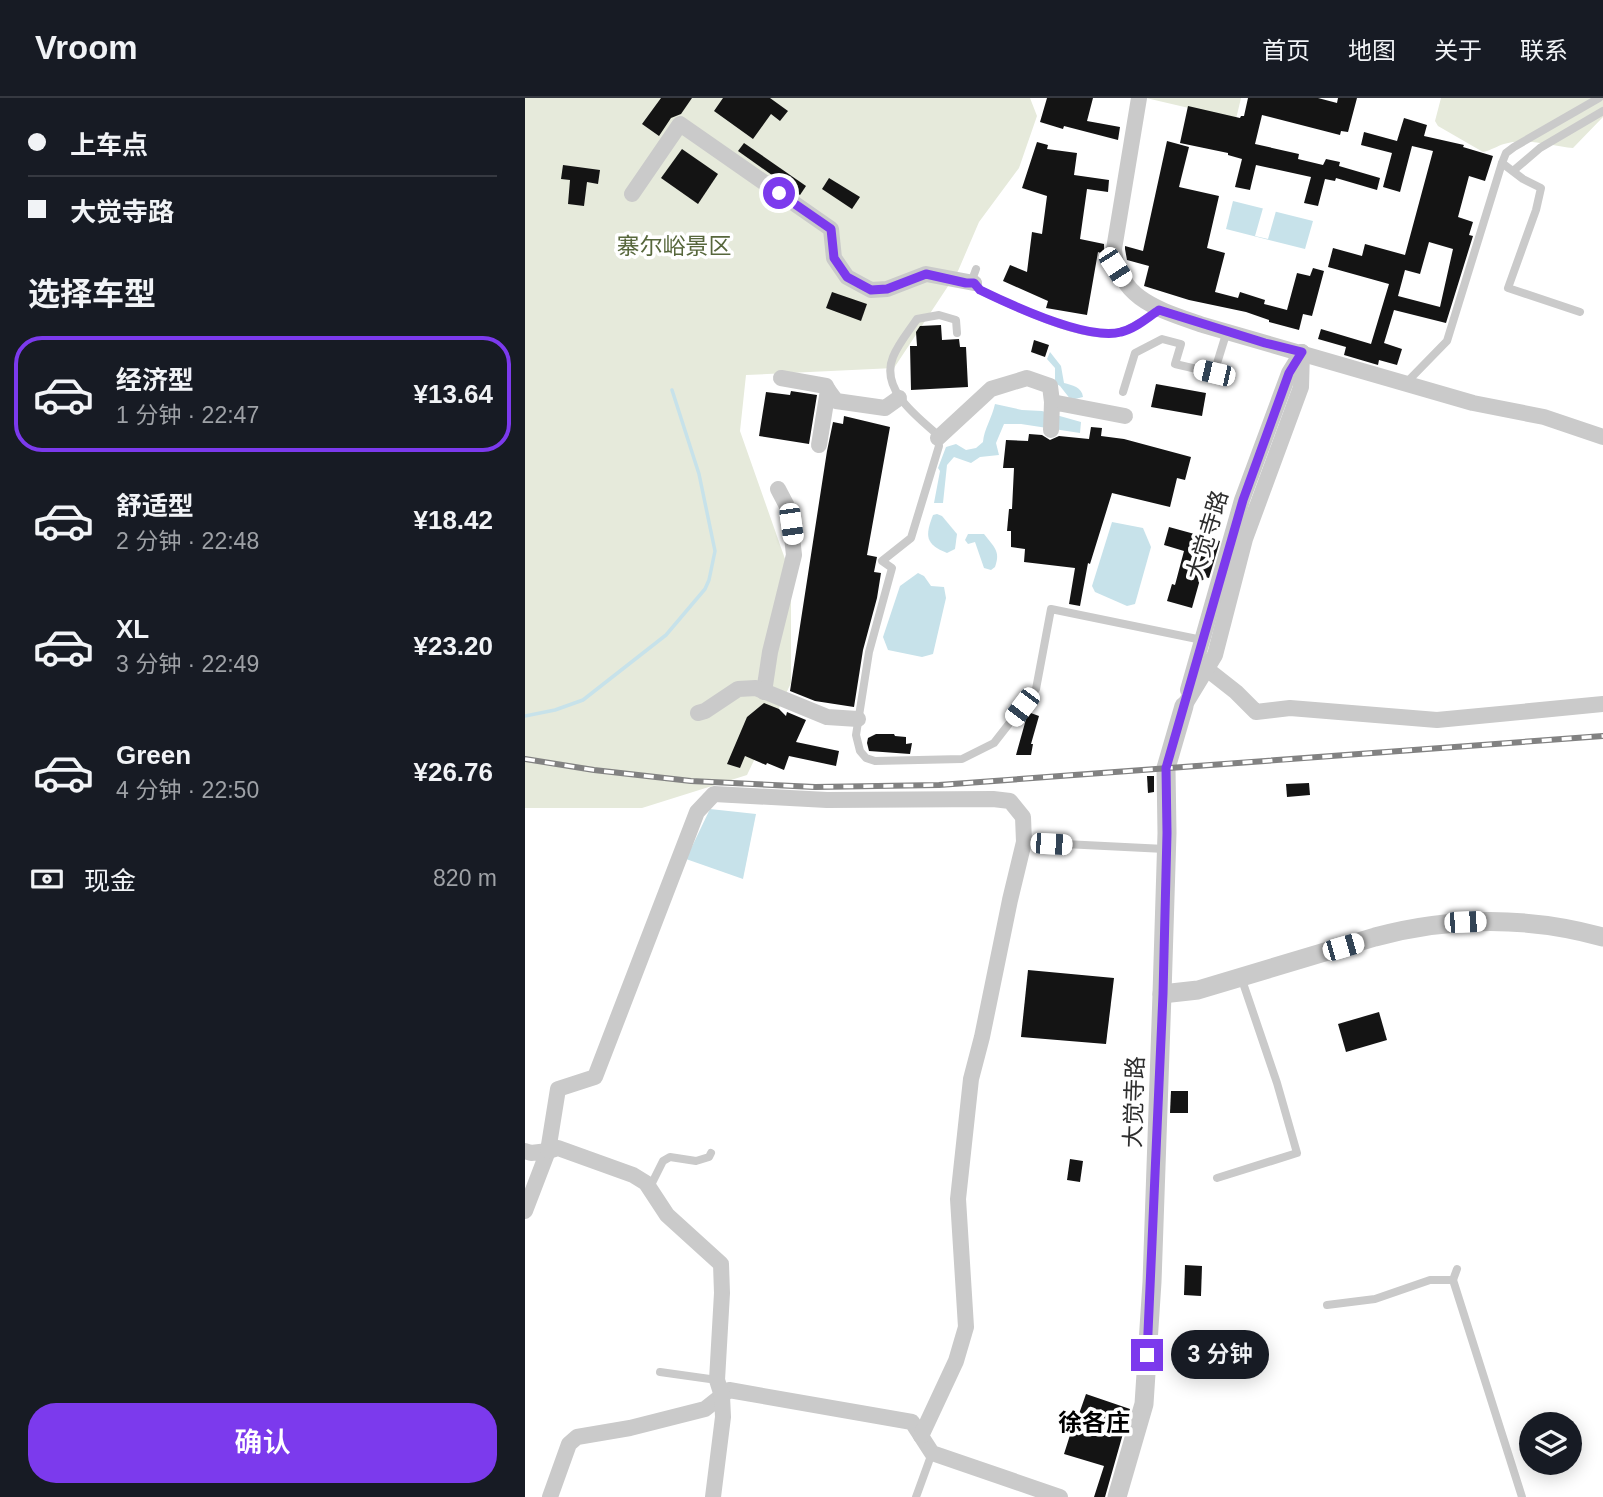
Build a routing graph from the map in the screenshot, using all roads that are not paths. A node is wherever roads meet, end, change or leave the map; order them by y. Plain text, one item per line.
1 (1139, 98) edge
2 (1599, 98) edge
3 (1603, 111) edge
4 (1502, 163) junction
5 (1513, 171) junction
6 (632, 194) dead end
7 (975, 276) joint
8 (1159, 310) junction
9 (1580, 312) dead end
10 (1227, 331) junction
11 (957, 333) dead end
12 (1302, 352) junction
13 (781, 378) dead end
14 (1406, 383) junction
15 (828, 390) junction
16 (1123, 392) dead end
17 (899, 398) junction
18 (1052, 402) junction
19 (1125, 416) dead end
20 (1051, 430) dead end
21 (1603, 437) edge
22 (938, 438) junction
23 (819, 445) dead end
24 (778, 489) dead end
25 (1202, 640) junction
26 (1207, 670) junction
27 (764, 692) junction
28 (1603, 704) edge
29 (1184, 706) junction
30 (698, 713) dead end
31 (858, 719) junction
32 (1024, 842) junction
33 (1165, 849) junction
34 (1603, 937) edge
35 (1241, 978) junction
36 (1163, 994) junction
37 (525, 1150) edge
38 (548, 1151) junction
39 (711, 1153) dead end
40 (1217, 1178) dead end
41 (650, 1187) junction
42 (525, 1211) edge
43 (1457, 1269) dead end
44 (1453, 1280) junction
45 (1327, 1305) dead end
46 (660, 1372) dead end
47 (720, 1388) junction
48 (921, 1436) junction
49 (932, 1453) junction
50 (550, 1497) edge
51 (713, 1497) edge
52 (916, 1497) edge
53 (1060, 1497) edge
54 (1117, 1497) edge
55 (1522, 1497) edge

1 - 8 street
2 - 4 lane
3 - 5 lane
4 - 5 lane
4 - 14 lane
5 - 9 lane
6 - 7 street
7 - 8 lane
8 - 10 street
10 - 12 street
10 - 16 lane
11 - 17 lane
12 - 14 street
12 - 25 street, 大觉寺路
12 - 26 street, 大觉寺路
13 - 15 street
14 - 21 street
15 - 17 street
15 - 23 street
17 - 22 lane
18 - 19 street
18 - 20 street
18 - 22 street
22 - 31 lane
24 - 27 street
25 - 29 street, 大觉寺路
25 - 31 lane
26 - 28 street
26 - 29 street, 大觉寺路
27 - 30 street
27 - 31 street
29 - 33 street, 大觉寺路
32 - 33 lane
32 - 38 street
32 - 48 street
33 - 36 street, 大觉寺路
34 - 35 street
35 - 36 street
35 - 40 lane
36 - 54 street, 大觉寺路
37 - 38 street
38 - 41 street
38 - 42 street
39 - 41 lane
41 - 47 street
43 - 44 lane
44 - 45 lane
44 - 55 lane
46 - 47 lane
47 - 48 street
47 - 50 street
47 - 51 street
48 - 49 street
49 - 52 lane
49 - 53 street

